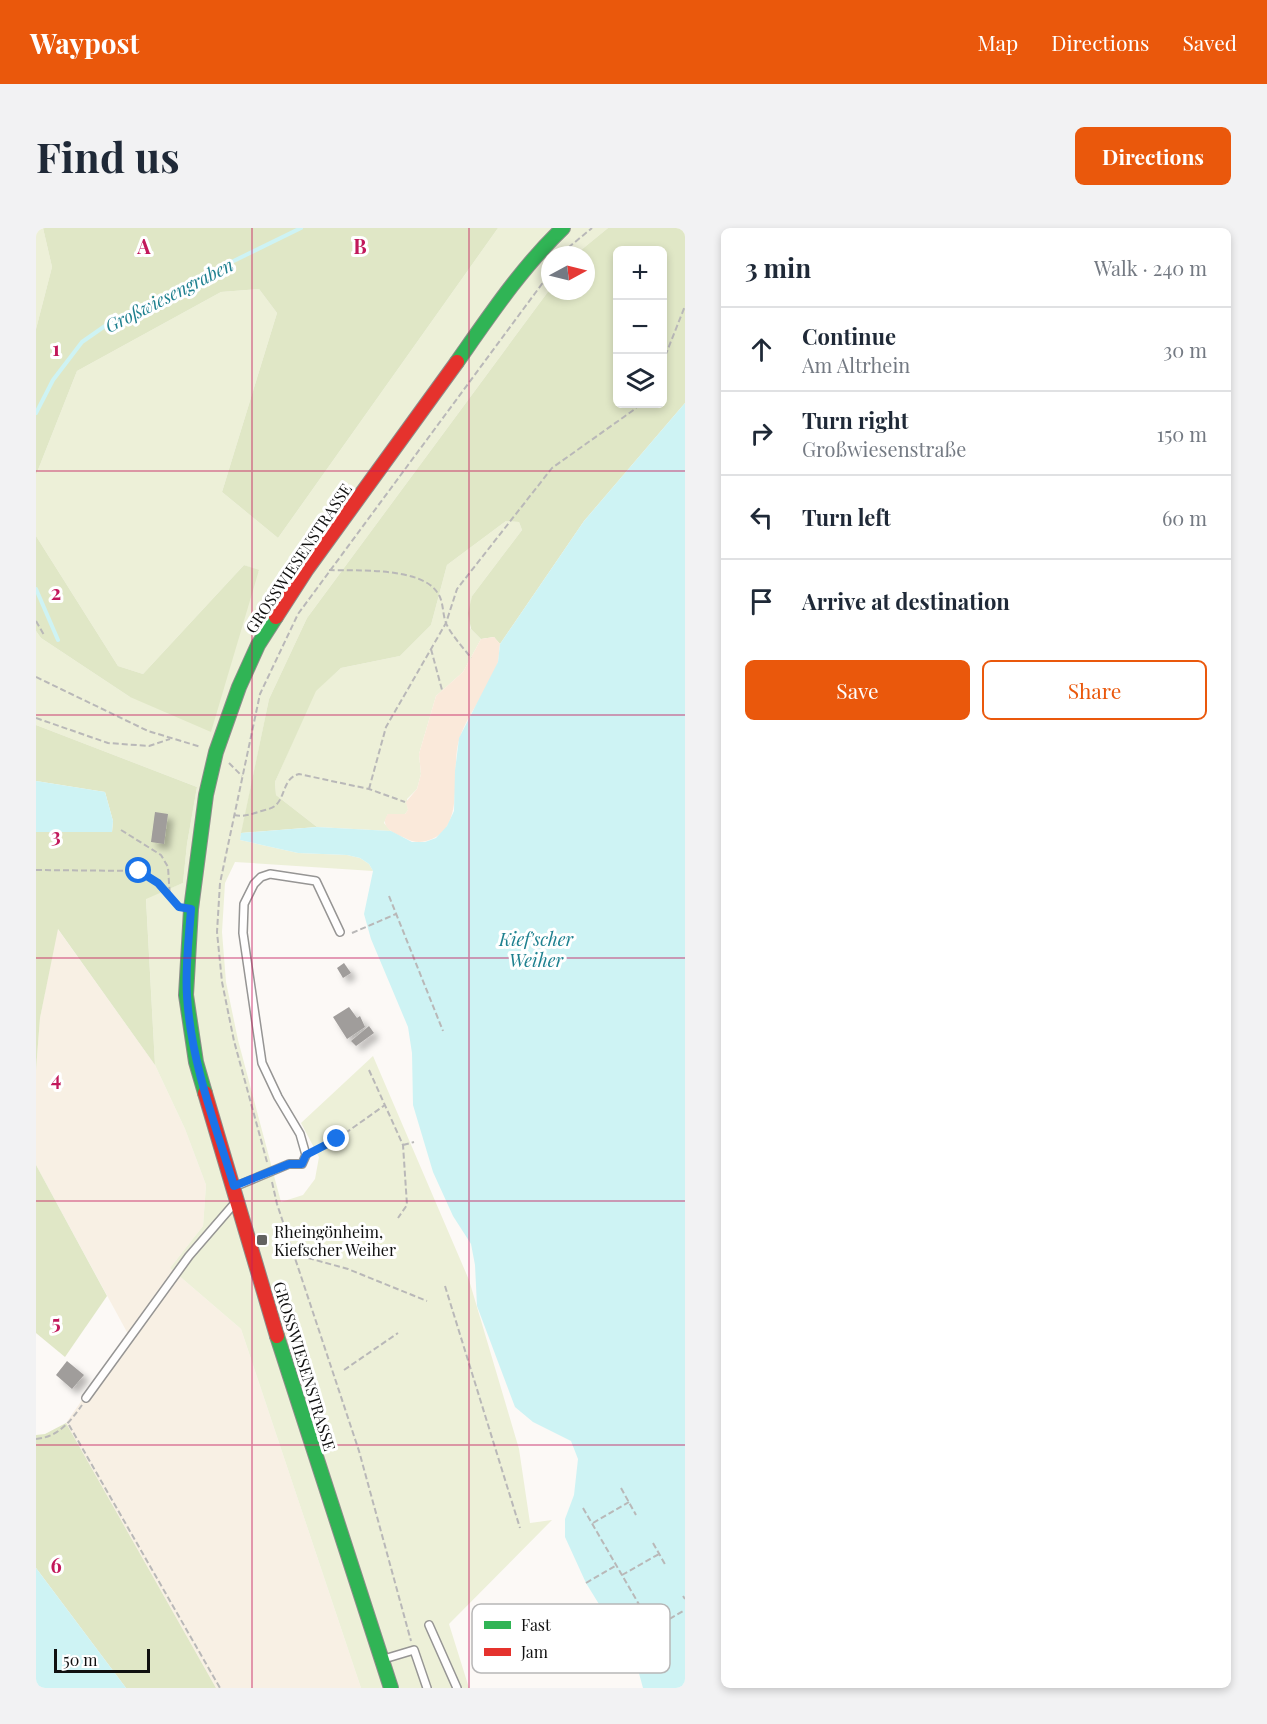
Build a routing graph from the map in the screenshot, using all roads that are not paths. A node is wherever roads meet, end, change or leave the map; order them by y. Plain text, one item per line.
1 (563, 228) edge
2 (340, 932) dead end
3 (236, 1193) junction
4 (86, 1398) road end
5 (429, 1625) dead end
6 (382, 1659) junction
7 (391, 1688) edge
8 (427, 1688) edge
9 (457, 1688) edge

1 - 3 street, GROSSWIESENSTRASSE
2 - 3 lane
3 - 4 lane
3 - 6 street, GROSSWIESENSTRASSE
5 - 9 lane
6 - 7 street, GROSSWIESENSTRASSE
6 - 8 lane

